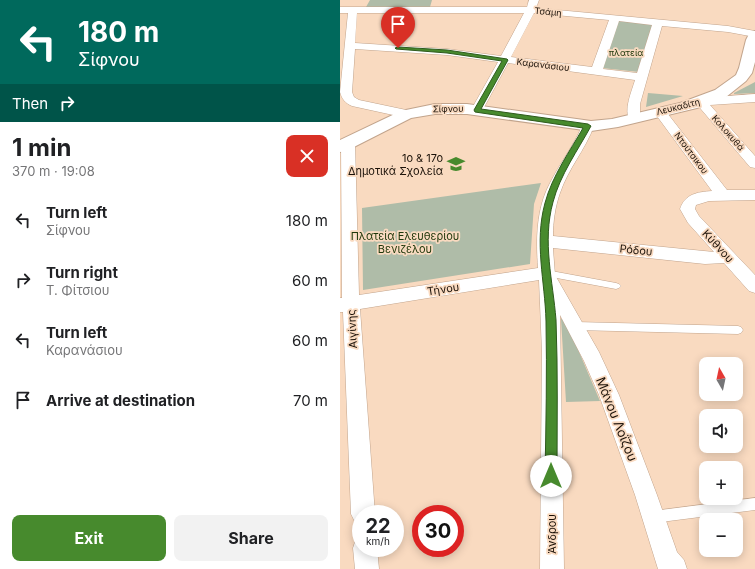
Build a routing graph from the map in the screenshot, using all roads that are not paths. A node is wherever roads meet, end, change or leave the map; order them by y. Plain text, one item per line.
1 (366, 0) edge
2 (434, 5) edge
3 (532, 5) edge
4 (340, 10) edge
5 (358, 10) junction
6 (616, 18) junction
7 (658, 22) junction
8 (755, 34) edge
9 (349, 46) junction
10 (505, 60) junction
11 (596, 72) junction
12 (640, 77) junction
13 (755, 98) edge
14 (701, 102) junction
15 (477, 110) junction
16 (660, 112) junction
17 (407, 114) junction
18 (634, 118) junction
19 (588, 126) junction
20 (344, 145) edge
21 (755, 164) edge
22 (723, 195) junction
23 (755, 195) edge
24 (544, 241) junction
25 (729, 257) junction
26 (546, 273) junction
27 (616, 286) dead end
28 (755, 286) edge
29 (345, 304) edge
30 (574, 326) junction
31 (738, 330) dead end
32 (755, 504) edge
33 (362, 505) edge
34 (653, 516) junction
35 (366, 557) edge
36 (367, 569) edge
37 (552, 569) edge
38 (675, 569) edge

1 - 5 street
2 - 3 street, Τσάμη
2 - 5 street, Τσάμη
3 - 6 street, Τσάμη
3 - 10 street
4 - 5 street, Τσάμη
5 - 9 street
6 - 7 street, Τσάμη
6 - 11 street
7 - 8 street, Τσάμη
7 - 12 street
8 - 14 street, Λευκαδίτη
9 - 10 street, Καρανάσιου
9 - 17 street
10 - 11 street, Καρανάσιου
10 - 15 street
11 - 12 street, Καρανάσιου
12 - 18 street
13 - 14 street
14 - 16 street, Λευκαδίτη
14 - 21 street, Κολοκυθά
15 - 17 street, Σίφνου
15 - 19 street, Σίφνου
16 - 18 street, Λευκαδίτη
16 - 22 street, Ντούτσικου
17 - 20 street, Σίφνου
18 - 19 street, Λευκαδίτη
19 - 24 street, Άνδρου
20 - 29 street, Αιγίνης
22 - 23 street
22 - 25 street, Κύθνου
24 - 25 street, Ρόδου
24 - 26 street, Άνδρου
25 - 28 street, Κύθνου
26 - 27 lane
26 - 29 street, Τήνου
26 - 30 street, Μάνου Λοΐζου
26 - 37 street, Άνδρου
29 - 33 street, Αιγίνης
30 - 31 lane
30 - 34 street, Μάνου Λοΐζου
32 - 34 lane
34 - 38 street, Μάνου Λοΐζου
35 - 36 street

